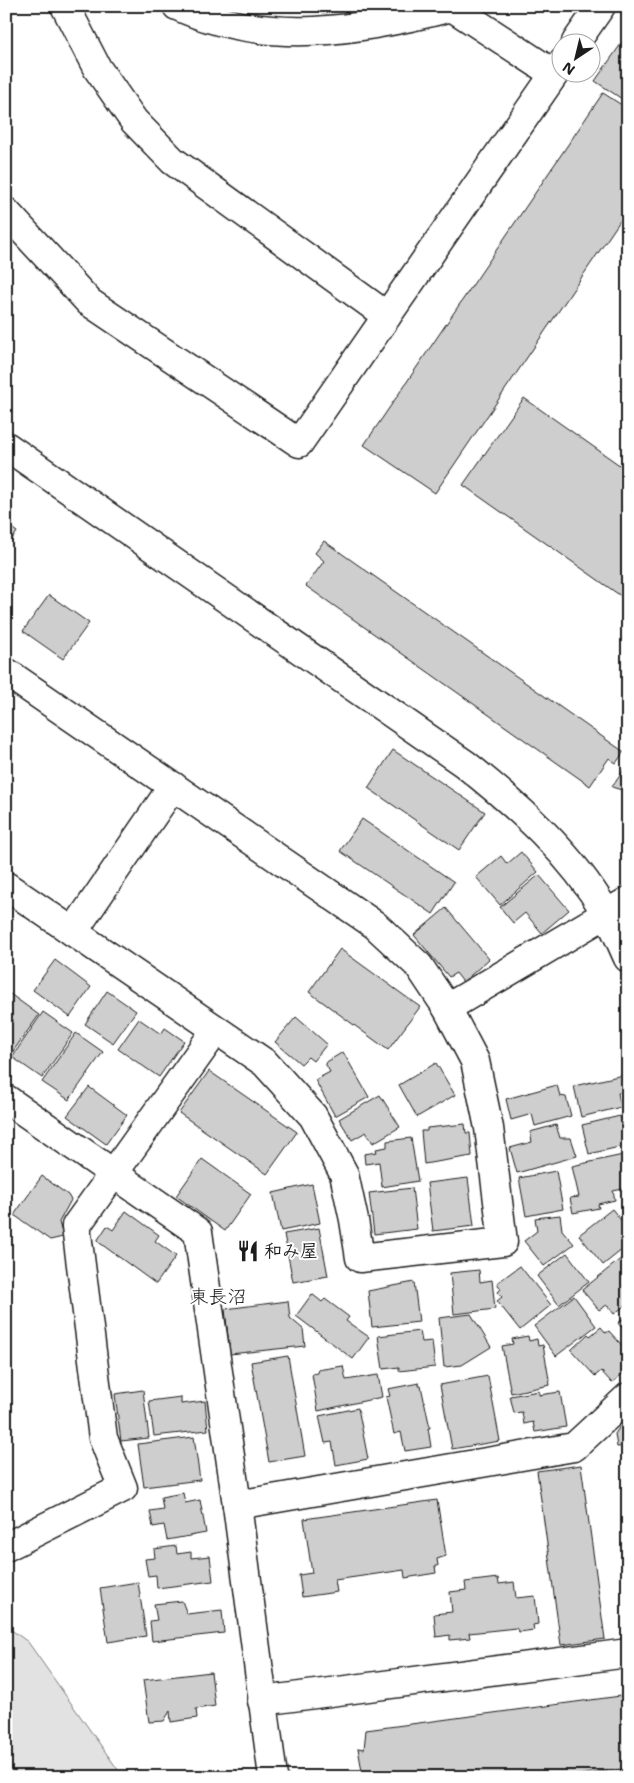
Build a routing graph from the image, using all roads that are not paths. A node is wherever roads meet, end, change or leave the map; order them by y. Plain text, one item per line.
1 (65, 6) edge
2 (177, 6) edge
3 (601, 6) edge
4 (583, 32) edge
5 (552, 65) edge
6 (552, 78) edge
7 (6, 212) edge
8 (387, 316) junction
9 (6, 446) edge
10 (6, 672) edge
11 (173, 786) junction
12 (6, 886) edge
13 (617, 907) edge
14 (73, 932) junction
15 (628, 958) edge
16 (447, 1008) junction
17 (216, 1030) junction
18 (6, 1099) edge
19 (115, 1173) junction
20 (628, 1397) edge
21 (237, 1505) junction
22 (6, 1547) edge
23 (628, 1653) edge
24 (262, 1700) junction
25 (273, 1777) edge

1 - 8 street
2 - 5 street
3 - 4 street
6 - 8 street
7 - 8 street
9 - 13 street
10 - 11 street
11 - 14 street
11 - 16 street
12 - 14 street
13 - 15 street
13 - 16 street
14 - 17 street
16 - 17 street
17 - 19 street
18 - 19 street
19 - 21 street
19 - 22 street
20 - 21 street
21 - 24 street
23 - 24 street
24 - 25 street

